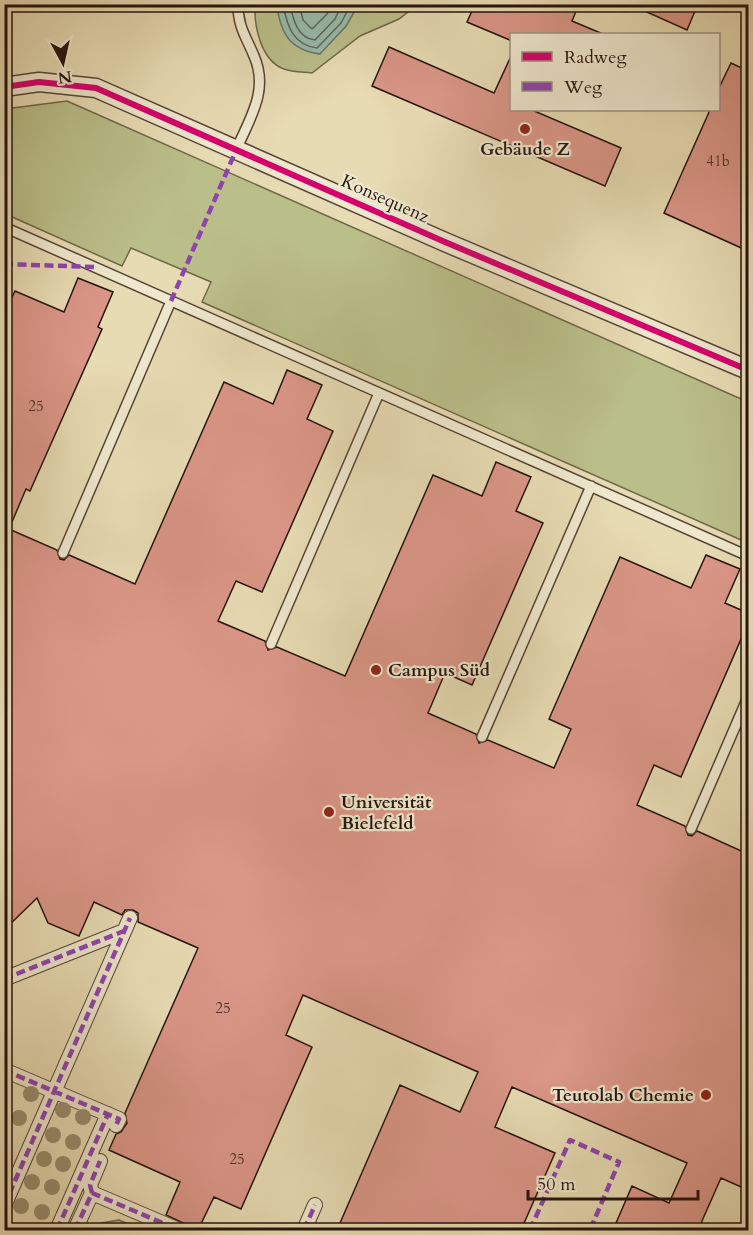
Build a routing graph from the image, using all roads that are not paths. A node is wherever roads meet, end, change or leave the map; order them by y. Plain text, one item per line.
1 (238, 4) edge
2 (4, 87) edge
3 (237, 148) junction
4 (4, 227) edge
5 (171, 301) junction
6 (748, 370) edge
7 (379, 393) junction
8 (591, 486) junction
9 (63, 553) dead end
10 (748, 556) edge
11 (271, 644) dead end
12 (748, 697) edge
13 (482, 737) dead end
14 (691, 829) dead end
15 (4, 979) edge
16 (4, 1070) edge
17 (54, 1092) junction
18 (100, 1161) dead end
19 (11, 1178) edge
20 (92, 1193) junction
21 (315, 1205) dead end
22 (4, 1206) edge
23 (57, 1230) edge
24 (75, 1230) edge
25 (179, 1230) edge
26 (304, 1230) edge

1 - 3 lane
2 - 3 street, Konsequenz
3 - 6 street, Konsequenz
4 - 5 lane
5 - 7 lane
5 - 9 lane
7 - 8 lane
7 - 11 lane
8 - 10 lane
8 - 13 lane
12 - 14 lane
15 - 17 street
16 - 17 street
17 - 19 street
17 - 23 street
18 - 20 street
19 - 22 street
20 - 24 street
20 - 25 street
21 - 26 street

